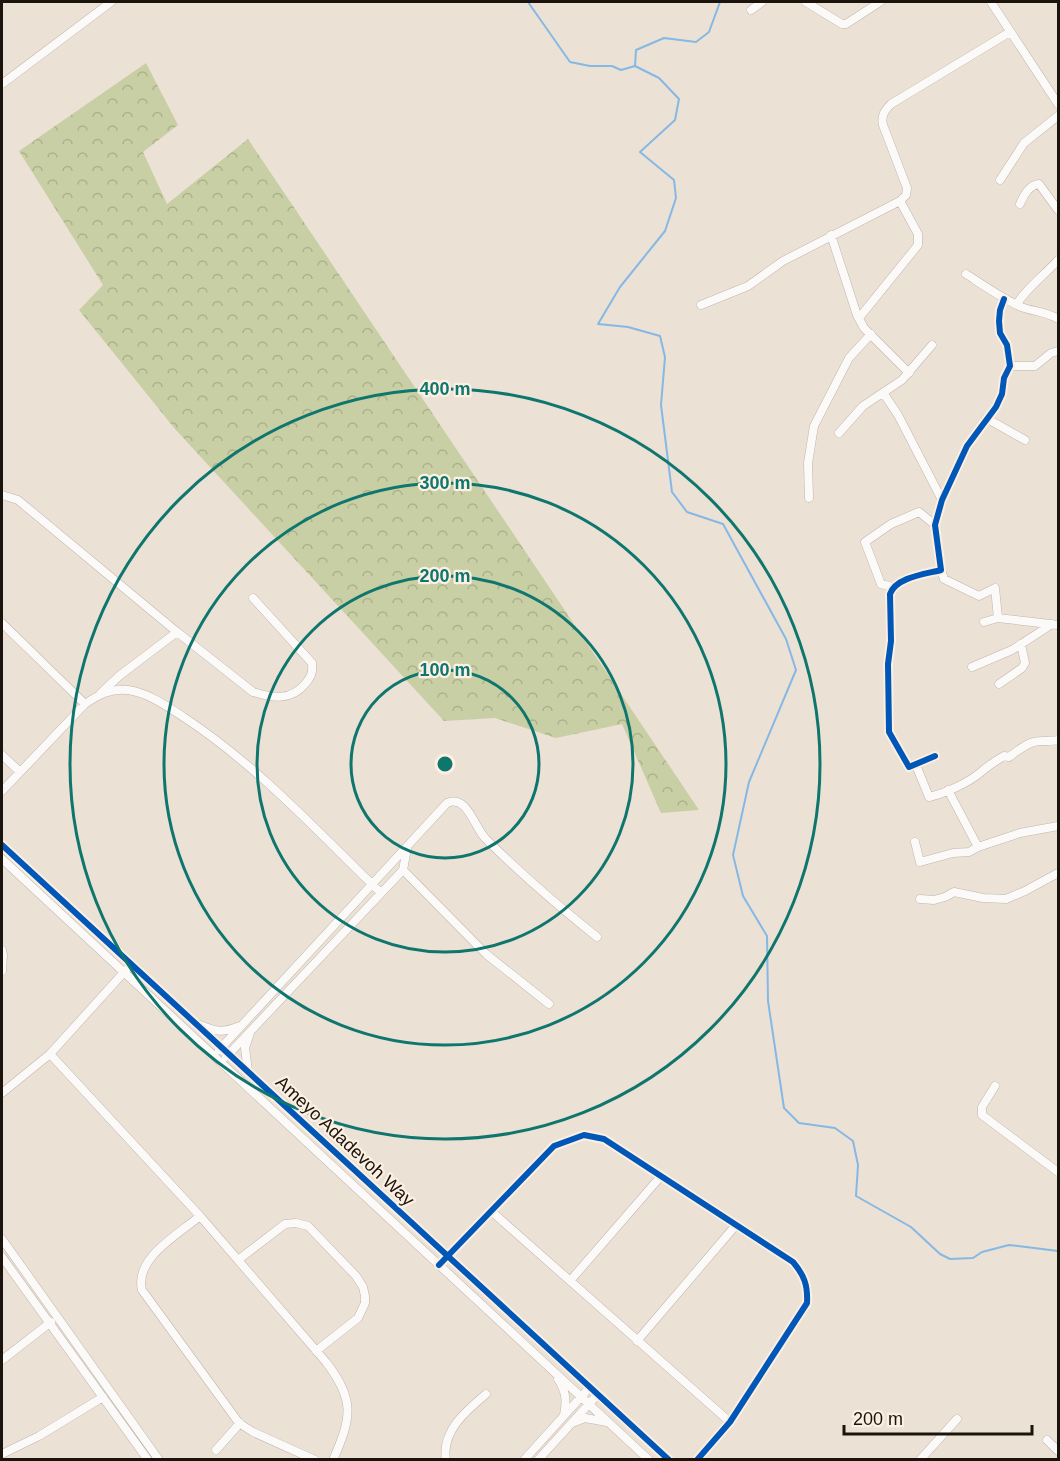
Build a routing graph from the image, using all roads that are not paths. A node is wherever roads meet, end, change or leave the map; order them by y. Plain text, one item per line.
1 (111, 2) edge
2 (762, 2) edge
3 (806, 2) edge
4 (880, 2) edge
5 (991, 2) edge
6 (751, 10) dead end
7 (1010, 32) junction
8 (2, 84) edge
9 (1059, 104) edge
10 (1059, 116) edge
11 (1000, 180) dead end
12 (900, 201) junction
13 (1020, 204) dead end
14 (1059, 210) edge
15 (831, 236) junction
16 (1058, 260) edge
17 (966, 274) dead end
18 (1004, 299) junction
19 (1017, 304) junction
20 (701, 305) dead end
21 (859, 318) junction
22 (1059, 319) edge
23 (871, 334) junction
24 (932, 345) dead end
25 (1059, 351) edge
26 (1010, 366) junction
27 (909, 373) junction
28 (884, 394) junction
29 (986, 418) junction
30 (840, 433) dead end
31 (1025, 440) dead end
32 (2, 495) edge
33 (809, 498) dead end
34 (942, 500) junction
35 (935, 525) junction
36 (941, 570) junction
37 (893, 587) junction
38 (253, 598) dead end
39 (998, 618) junction
40 (984, 622) dead end
41 (2, 623) edge
42 (1055, 624) edge
43 (177, 632) junction
44 (1021, 644) junction
45 (972, 667) dead end
46 (999, 684) dead end
47 (98, 695) junction
48 (85, 704) junction
49 (1059, 740) edge
50 (2, 755) edge
51 (935, 756) dead end
52 (916, 765) junction
53 (20, 772) junction
54 (948, 790) junction
55 (2, 791) edge
56 (1059, 826) edge
57 (915, 842) dead end
58 (2, 845) edge
59 (408, 845) junction
60 (978, 847) junction
61 (2, 859) edge
62 (403, 870) junction
63 (1059, 873) edge
64 (373, 885) junction
65 (381, 893) junction
66 (920, 899) dead end
67 (597, 937) dead end
68 (2, 950) edge
69 (131, 964) junction
70 (2, 971) edge
71 (124, 972) junction
72 (549, 1004) dead end
73 (195, 1023) junction
74 (244, 1024) junction
75 (251, 1030) junction
76 (222, 1048) junction
77 (50, 1054) junction
78 (228, 1054) junction
79 (217, 1059) junction
80 (248, 1072) junction
81 (995, 1086) dead end
82 (3, 1089) edge
83 (1059, 1172) edge
84 (661, 1176) junction
85 (491, 1211) junction
86 (200, 1216) junction
87 (736, 1225) junction
88 (2, 1239) edge
89 (448, 1256) junction
90 (2, 1257) edge
91 (238, 1260) junction
92 (439, 1265) junction
93 (570, 1281) junction
94 (57, 1318) junction
95 (49, 1324) junction
96 (638, 1341) junction
97 (316, 1351) junction
98 (2, 1360) edge
99 (555, 1372) junction
100 (590, 1387) junction
101 (486, 1394) dead end
102 (598, 1394) junction
103 (581, 1396) junction
104 (103, 1397) junction
105 (589, 1404) junction
106 (564, 1416) junction
107 (957, 1419) dead end
108 (609, 1422) junction
109 (729, 1422) junction
110 (240, 1423) junction
111 (571, 1423) junction
112 (1047, 1440) dead end
113 (216, 1450) dead end
114 (1059, 1451) edge
115 (2, 1454) edge
116 (531, 1458) edge
117 (157, 1459) edge
118 (148, 1460) edge
119 (315, 1460) edge
120 (333, 1460) edge
121 (446, 1460) edge
122 (649, 1460) edge
123 (669, 1460) edge
124 (697, 1460) edge
125 (920, 1460) edge

1 - 8 street
2 - 6 street
3 - 4 street
5 - 7 street
7 - 9 street
7 - 12 street
10 - 11 street
12 - 15 street
12 - 21 street
13 - 14 street
15 - 20 street
15 - 21 street
16 - 19 street
17 - 18 street
18 - 19 street
18 - 26 street
19 - 22 street
21 - 23 street
23 - 27 street
23 - 33 street
24 - 27 street
25 - 26 street
26 - 29 street
27 - 28 street
28 - 30 street
28 - 34 street
29 - 31 street
29 - 34 street
32 - 43 street
34 - 35 street
35 - 36 street
35 - 37 street
36 - 37 street
36 - 39 street
37 - 52 street
38 - 43 street
39 - 40 street
39 - 42 street
41 - 48 street
42 - 44 street
43 - 47 street
44 - 45 street
44 - 46 street
47 - 48 street
47 - 64 street
48 - 53 street
49 - 54 street
50 - 53 street
51 - 52 street
52 - 54 street
53 - 55 street
54 - 60 street
56 - 60 street
57 - 60 street
58 - 69 street, Ameyo Adadevoh Way
59 - 62 street
59 - 64 street
59 - 67 street
61 - 71 street, Ameyo Adadevoh Way
62 - 65 street
62 - 72 street
63 - 66 street
64 - 65 street
64 - 74 street
65 - 75 street
68 - 70 street
69 - 71 street
69 - 73 street, Ameyo Adadevoh Way
71 - 77 street
71 - 79 street, Ameyo Adadevoh Way
73 - 74 street
73 - 76 street, Ameyo Adadevoh Way
74 - 76 street
75 - 78 street
75 - 80 street
76 - 78 street, Ameyo Adadevoh Way
76 - 79 street
77 - 82 street
77 - 86 street
78 - 79 street
78 - 80 street, Ameyo Adadevoh Way
79 - 92 street, Ameyo Adadevoh Way
80 - 89 street, Ameyo Adadevoh Way
81 - 83 street
84 - 85 street
84 - 87 street
84 - 93 street
85 - 89 street
85 - 93 street
86 - 91 street
86 - 110 street
87 - 96 street
87 - 109 street
88 - 94 street
89 - 92 street
89 - 100 street, Ameyo Adadevoh Way
90 - 95 street
91 - 97 street
91 - 97 street
92 - 99 street, Ameyo Adadevoh Way
93 - 96 street
94 - 95 street
94 - 117 street
95 - 98 street
95 - 104 street
96 - 109 street
97 - 120 street
99 - 103 street, Ameyo Adadevoh Way
99 - 106 street
100 - 102 street, Ameyo Adadevoh Way
100 - 103 street
101 - 121 street
102 - 105 street
102 - 123 street, Ameyo Adadevoh Way
103 - 105 street, Ameyo Adadevoh Way
103 - 106 street
104 - 115 street
104 - 118 street
105 - 108 street, Ameyo Adadevoh Way
105 - 111 street
106 - 116 street
107 - 125 street
108 - 111 street
108 - 122 street, Ameyo Adadevoh Way
109 - 124 street
110 - 113 street
110 - 119 street
111 - 116 street
112 - 114 street

